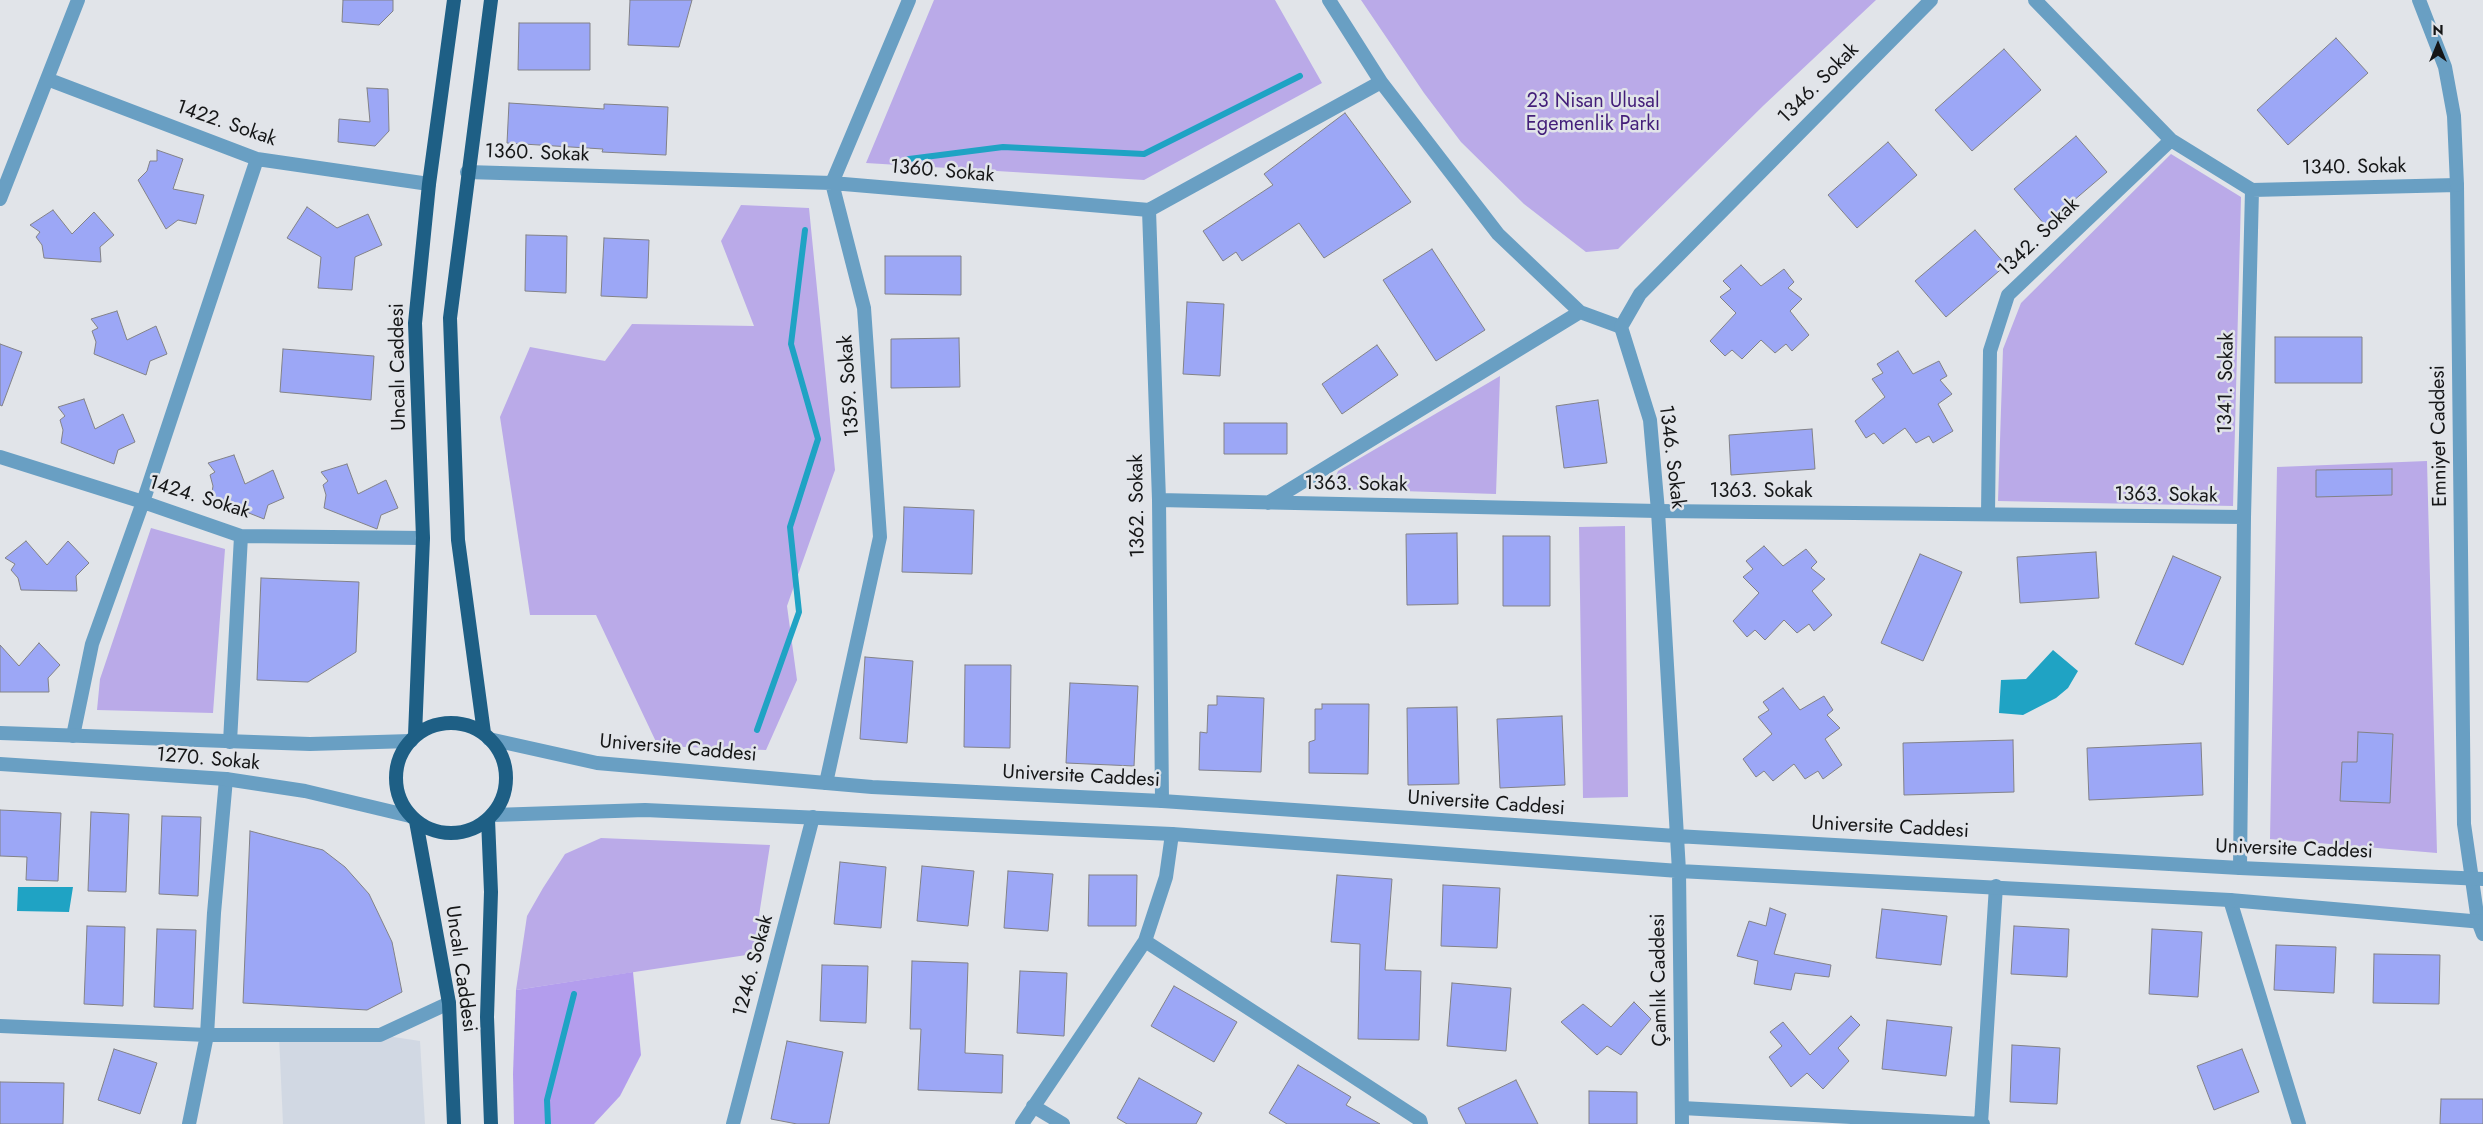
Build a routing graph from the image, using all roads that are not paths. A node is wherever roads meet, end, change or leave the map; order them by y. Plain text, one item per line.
1 (78, 0) edge
2 (454, 0) edge
3 (490, 0) edge
4 (909, 0) edge
5 (1329, 0) edge
6 (1931, 0) edge
7 (2035, 0) edge
8 (2419, 0) edge
9 (47, 79) junction
10 (1381, 82) junction
11 (2172, 140) junction
12 (257, 160) junction
13 (467, 172) junction
14 (832, 182) junction
15 (429, 184) junction
16 (2457, 185) junction
17 (2252, 190) junction
18 (0, 198) edge
19 (1149, 210) junction
20 (1580, 312) junction
21 (1621, 327) junction
22 (0, 457) edge
23 (1158, 500) junction
24 (144, 502) junction
25 (1268, 504) junction
26 (1658, 511) junction
27 (1988, 514) junction
28 (2244, 516) junction
29 (241, 536) junction
30 (423, 538) junction
31 (0, 733) edge
32 (73, 736) junction
33 (487, 736) junction
34 (413, 738) junction
35 (230, 742) junction
36 (0, 764) edge
37 (226, 779) junction
38 (826, 783) junction
39 (1162, 801) junction
40 (491, 817) junction
41 (813, 817) junction
42 (413, 818) junction
43 (1172, 834) junction
44 (1676, 836) junction
45 (2240, 868) junction
46 (1679, 870) junction
47 (2480, 875) edge
48 (1996, 886) junction
49 (2230, 900) junction
50 (2480, 921) edge
51 (2483, 934) edge
52 (1145, 941) junction
53 (448, 1003) junction
54 (0, 1026) edge
55 (207, 1035) junction
56 (1033, 1106) junction
57 (1682, 1108) junction
58 (1936, 1123) edge
59 (189, 1124) edge
60 (454, 1124) edge
61 (491, 1124) edge
62 (733, 1124) edge
63 (1022, 1124) edge
64 (1063, 1124) edge
65 (1421, 1124) edge
66 (1682, 1124) edge
67 (1982, 1124) edge
68 (2299, 1124) edge

1 - 9 street
2 - 15 main road, Uncalı Caddesi
3 - 13 main road
4 - 14 street
5 - 10 street
6 - 21 street, 1346. Sokak
7 - 11 street
8 - 16 street, Emniyet Caddesi
9 - 12 street, 1422. Sokak
9 - 18 street
10 - 19 street
10 - 20 street
11 - 17 street
11 - 27 street, 1342. Sokak
12 - 15 street, 1422. Sokak
12 - 24 street
13 - 14 street, 1360. Sokak
13 - 33 main road
14 - 19 street, 1360. Sokak
14 - 38 street, 1359. Sokak
15 - 30 main road, Uncalı Caddesi
16 - 17 street, 1340. Sokak
16 - 47 street, Emniyet Caddesi
17 - 28 street, 1341. Sokak
19 - 23 street, 1362. Sokak
20 - 21 street
20 - 25 street
21 - 26 street, 1346. Sokak
22 - 24 street, 1424. Sokak
23 - 25 street, 1363. Sokak
23 - 39 street, 1362. Sokak
24 - 29 street, 1424. Sokak
24 - 32 street
25 - 26 street, 1363. Sokak
26 - 27 street, 1363. Sokak
26 - 44 street, 1346. Sokak
27 - 28 street, 1363. Sokak
28 - 45 street, 1341. Sokak
29 - 30 street, 1424. Sokak
29 - 35 street
30 - 34 main road, Uncalı Caddesi
31 - 32 street, 1270. Sokak
32 - 35 street, 1270. Sokak
33 - 34 main road
33 - 38 street, Universite Caddesi
33 - 40 main road
34 - 35 street, 1270. Sokak
34 - 42 main road
36 - 37 street, 1270. Sokak
37 - 42 street, 1270. Sokak
37 - 55 street
38 - 39 street, Universite Caddesi
39 - 44 street, Universite Caddesi
40 - 41 street
40 - 42 main road
40 - 61 main road, Uncalı Caddesi
41 - 43 street
41 - 62 street, 1246. Sokak
42 - 53 main road, Uncalı Caddesi
43 - 46 street
43 - 52 street
44 - 45 street, Universite Caddesi
44 - 46 street, Çamlık Caddesi
45 - 47 street, Universite Caddesi
46 - 48 street
46 - 57 street, Çamlık Caddesi
47 - 50 street, Emniyet Caddesi
48 - 49 street
48 - 67 street
49 - 50 street
49 - 68 street
50 - 51 street, Emniyet Caddesi
52 - 56 street
52 - 65 street
53 - 55 street
53 - 60 main road, Uncalı Caddesi
54 - 55 street
55 - 59 street
56 - 63 street
56 - 64 street
57 - 58 street
57 - 66 street, Çamlık Caddesi
58 - 67 street

